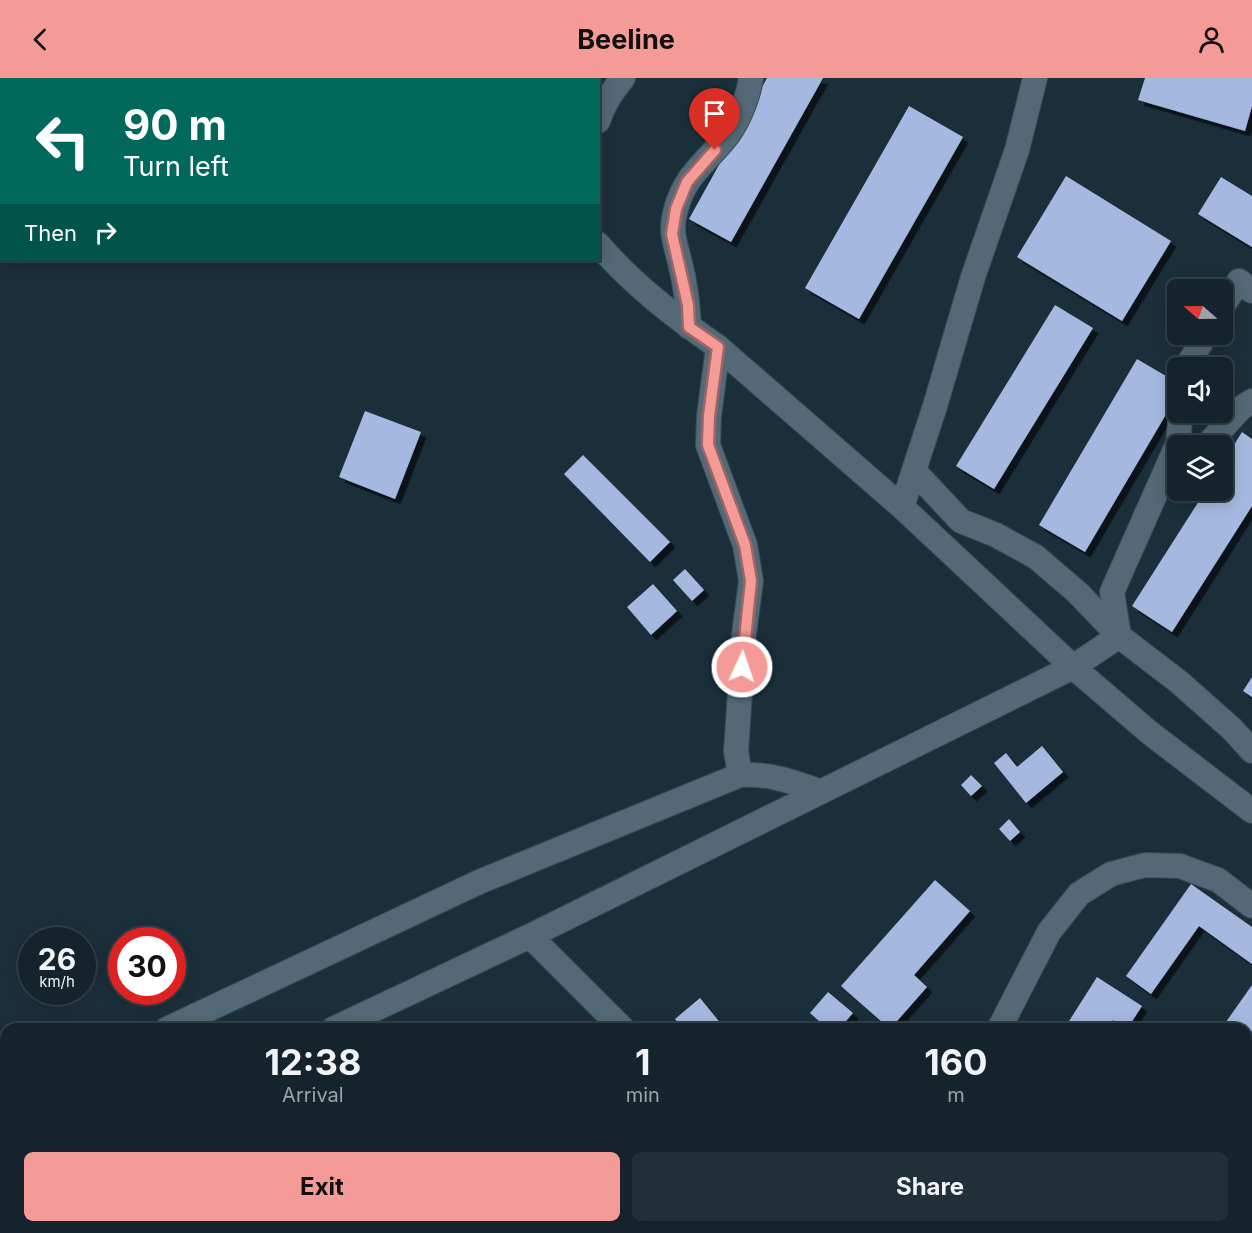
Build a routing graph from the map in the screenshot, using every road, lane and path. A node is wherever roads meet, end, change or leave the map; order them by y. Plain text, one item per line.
1 (623, 78) edge
2 (751, 78) edge
3 (1035, 78) edge
4 (600, 114) edge
5 (600, 246) edge
6 (1233, 290) edge
7 (1252, 291) edge
8 (689, 327) junction
9 (718, 347) junction
10 (1252, 401) edge
11 (1180, 423) edge
12 (1216, 435) edge
13 (914, 471) junction
14 (1167, 488) edge
15 (1152, 504) junction
16 (902, 507) junction
17 (961, 521) junction
18 (956, 557) junction
19 (1119, 636) junction
20 (1074, 667) junction
21 (1252, 752) edge
22 (740, 775) junction
23 (821, 792) junction
24 (1252, 811) edge
25 (1252, 906) edge
26 (530, 936) junction
27 (180, 1023) edge
28 (346, 1023) edge
29 (617, 1023) edge
30 (1002, 1023) edge

1 - 4 street
2 - 8 street
3 - 13 street
5 - 8 street
6 - 7 street
8 - 9 street
9 - 16 street
9 - 22 street
10 - 12 street
11 - 15 street
13 - 16 street
13 - 17 street
14 - 15 street
15 - 19 street
16 - 18 street
17 - 18 street
17 - 19 street
18 - 20 street
19 - 20 street
19 - 21 street
20 - 23 street
20 - 24 street
22 - 23 street
22 - 27 street
23 - 26 street
25 - 30 street
26 - 28 street
26 - 29 street

